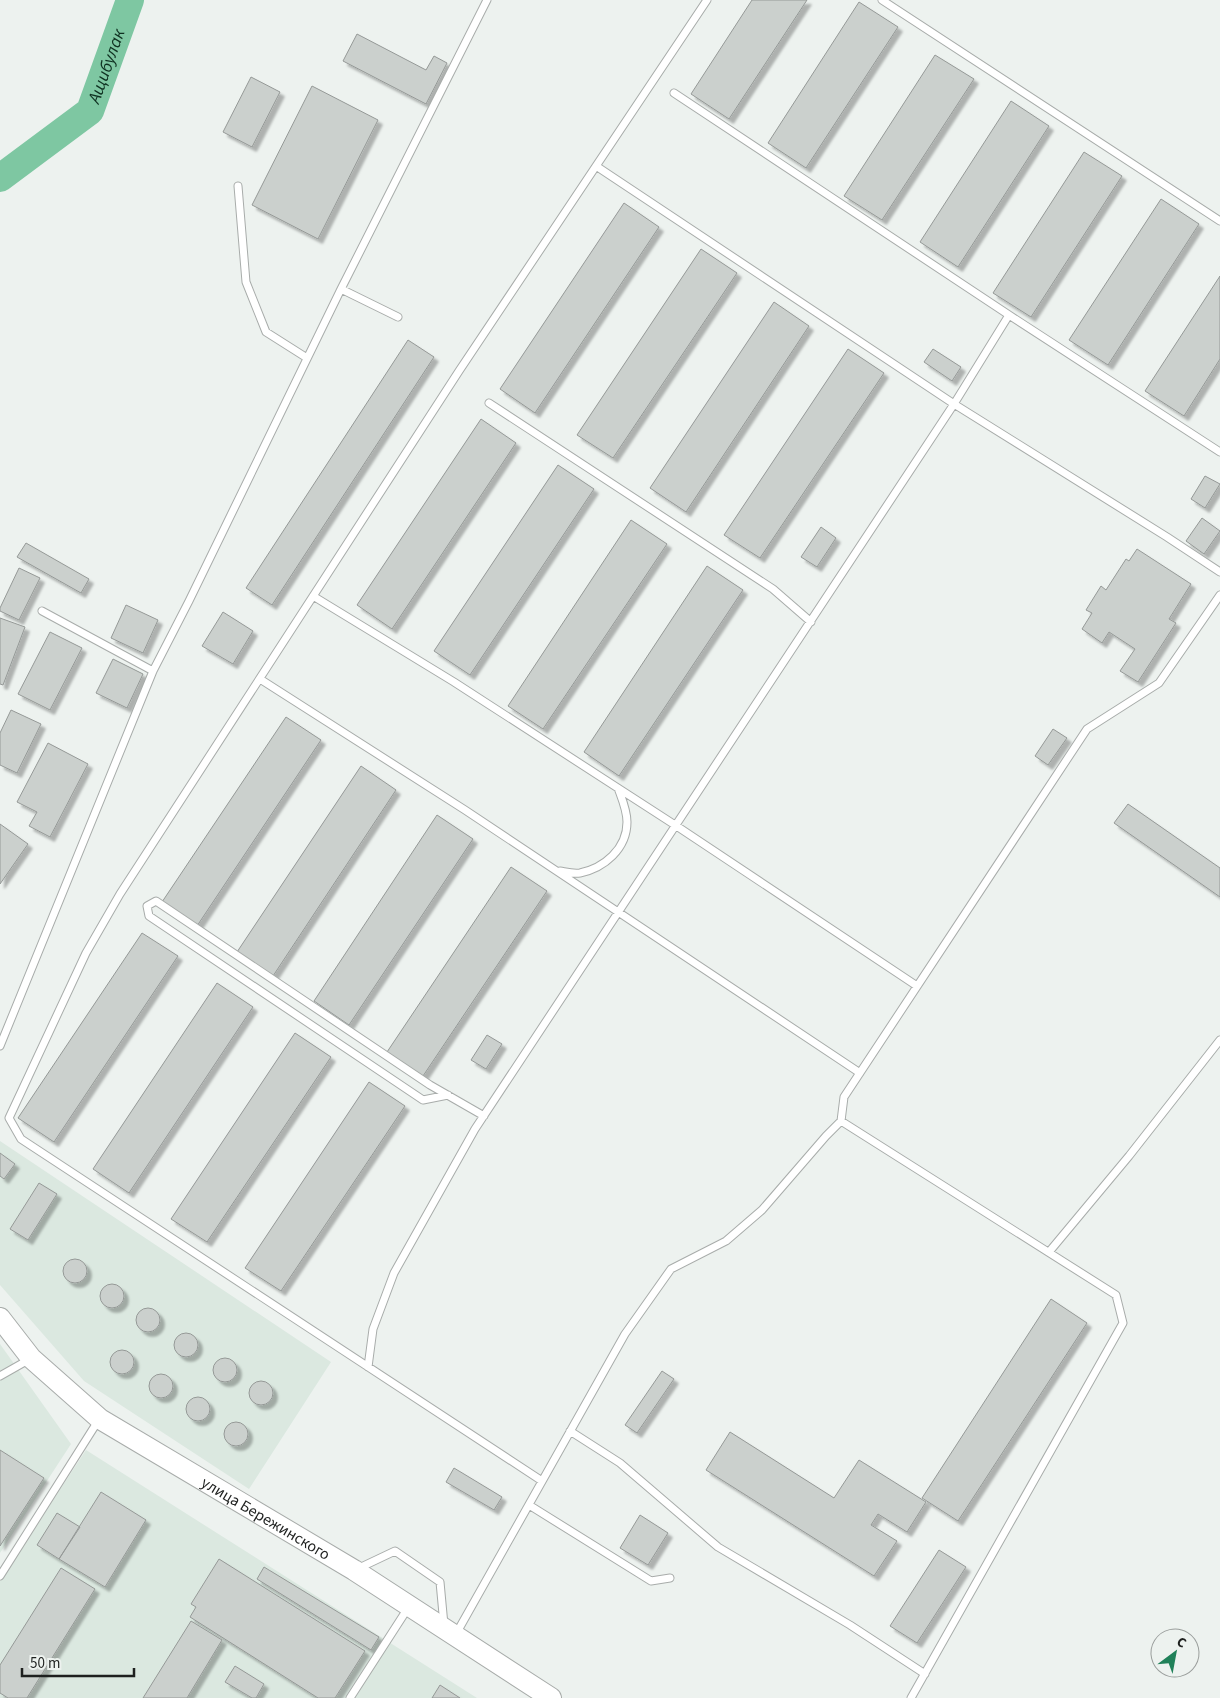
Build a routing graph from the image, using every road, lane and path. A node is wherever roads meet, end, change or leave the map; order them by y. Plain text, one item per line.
1 (487, 0) edge
2 (707, 0) edge
3 (882, 0) edge
4 (674, 93) dead end
5 (596, 166) junction
6 (238, 186) dead end
7 (1220, 221) edge
8 (341, 289) junction
9 (1009, 315) junction
10 (398, 317) dead end
11 (307, 358) junction
12 (489, 403) dead end
13 (954, 404) junction
14 (1220, 452) edge
15 (1220, 572) edge
16 (313, 596) junction
17 (1220, 596) edge
18 (42, 611) dead end
19 (811, 622) junction
20 (153, 671) junction
21 (260, 679) junction
22 (618, 788) junction
23 (675, 825) junction
24 (557, 871) junction
25 (618, 912) junction
26 (918, 986) junction
27 (1220, 1040) edge
28 (0, 1046) edge
29 (860, 1073) junction
30 (448, 1095) junction
31 (484, 1116) junction
32 (842, 1121) junction
33 (1049, 1252) junction
34 (0, 1318) edge
35 (31, 1358) junction
36 (368, 1367) junction
37 (0, 1376) edge
38 (100, 1419) junction
39 (570, 1431) junction
40 (542, 1481) junction
41 (529, 1504) junction
42 (354, 1570) junction
43 (0, 1576) edge
44 (670, 1578) dead end
45 (409, 1605) junction
46 (450, 1631) junction
47 (925, 1674) junction
48 (350, 1698) edge
49 (551, 1698) edge
50 (911, 1698) edge

1 - 8 lane
2 - 5 lane
3 - 7 lane
4 - 9 lane
5 - 13 lane
5 - 16 lane
6 - 11 lane
8 - 10 lane
8 - 11 lane
9 - 13 lane
9 - 14 lane
11 - 20 lane
12 - 19 lane
13 - 15 lane
13 - 19 lane
16 - 21 lane
16 - 22 lane
17 - 26 lane
18 - 20 lane
19 - 23 lane
20 - 28 lane
21 - 24 lane
21 - 36 lane
22 - 23 lane
22 - 24 lane
23 - 25 lane
23 - 26 lane
24 - 25 lane
25 - 29 lane
25 - 31 lane
26 - 29 lane
27 - 33 lane
29 - 32 lane
30 - 30 lane
30 - 31 lane
31 - 36 lane
32 - 33 lane
32 - 39 lane
33 - 47 lane
34 - 35 main road, улица Бережинского
35 - 37 lane
35 - 38 main road, улица Бережинского
36 - 40 lane
38 - 42 main road, улица Бережинского
38 - 43 lane
39 - 40 lane
39 - 47 lane
40 - 41 lane
41 - 44 lane
41 - 46 lane
42 - 45 main road, улица Бережинского
42 - 46 lane
45 - 46 main road, улица Бережинского
45 - 48 lane
46 - 49 main road, улица Бережинского
47 - 50 lane

